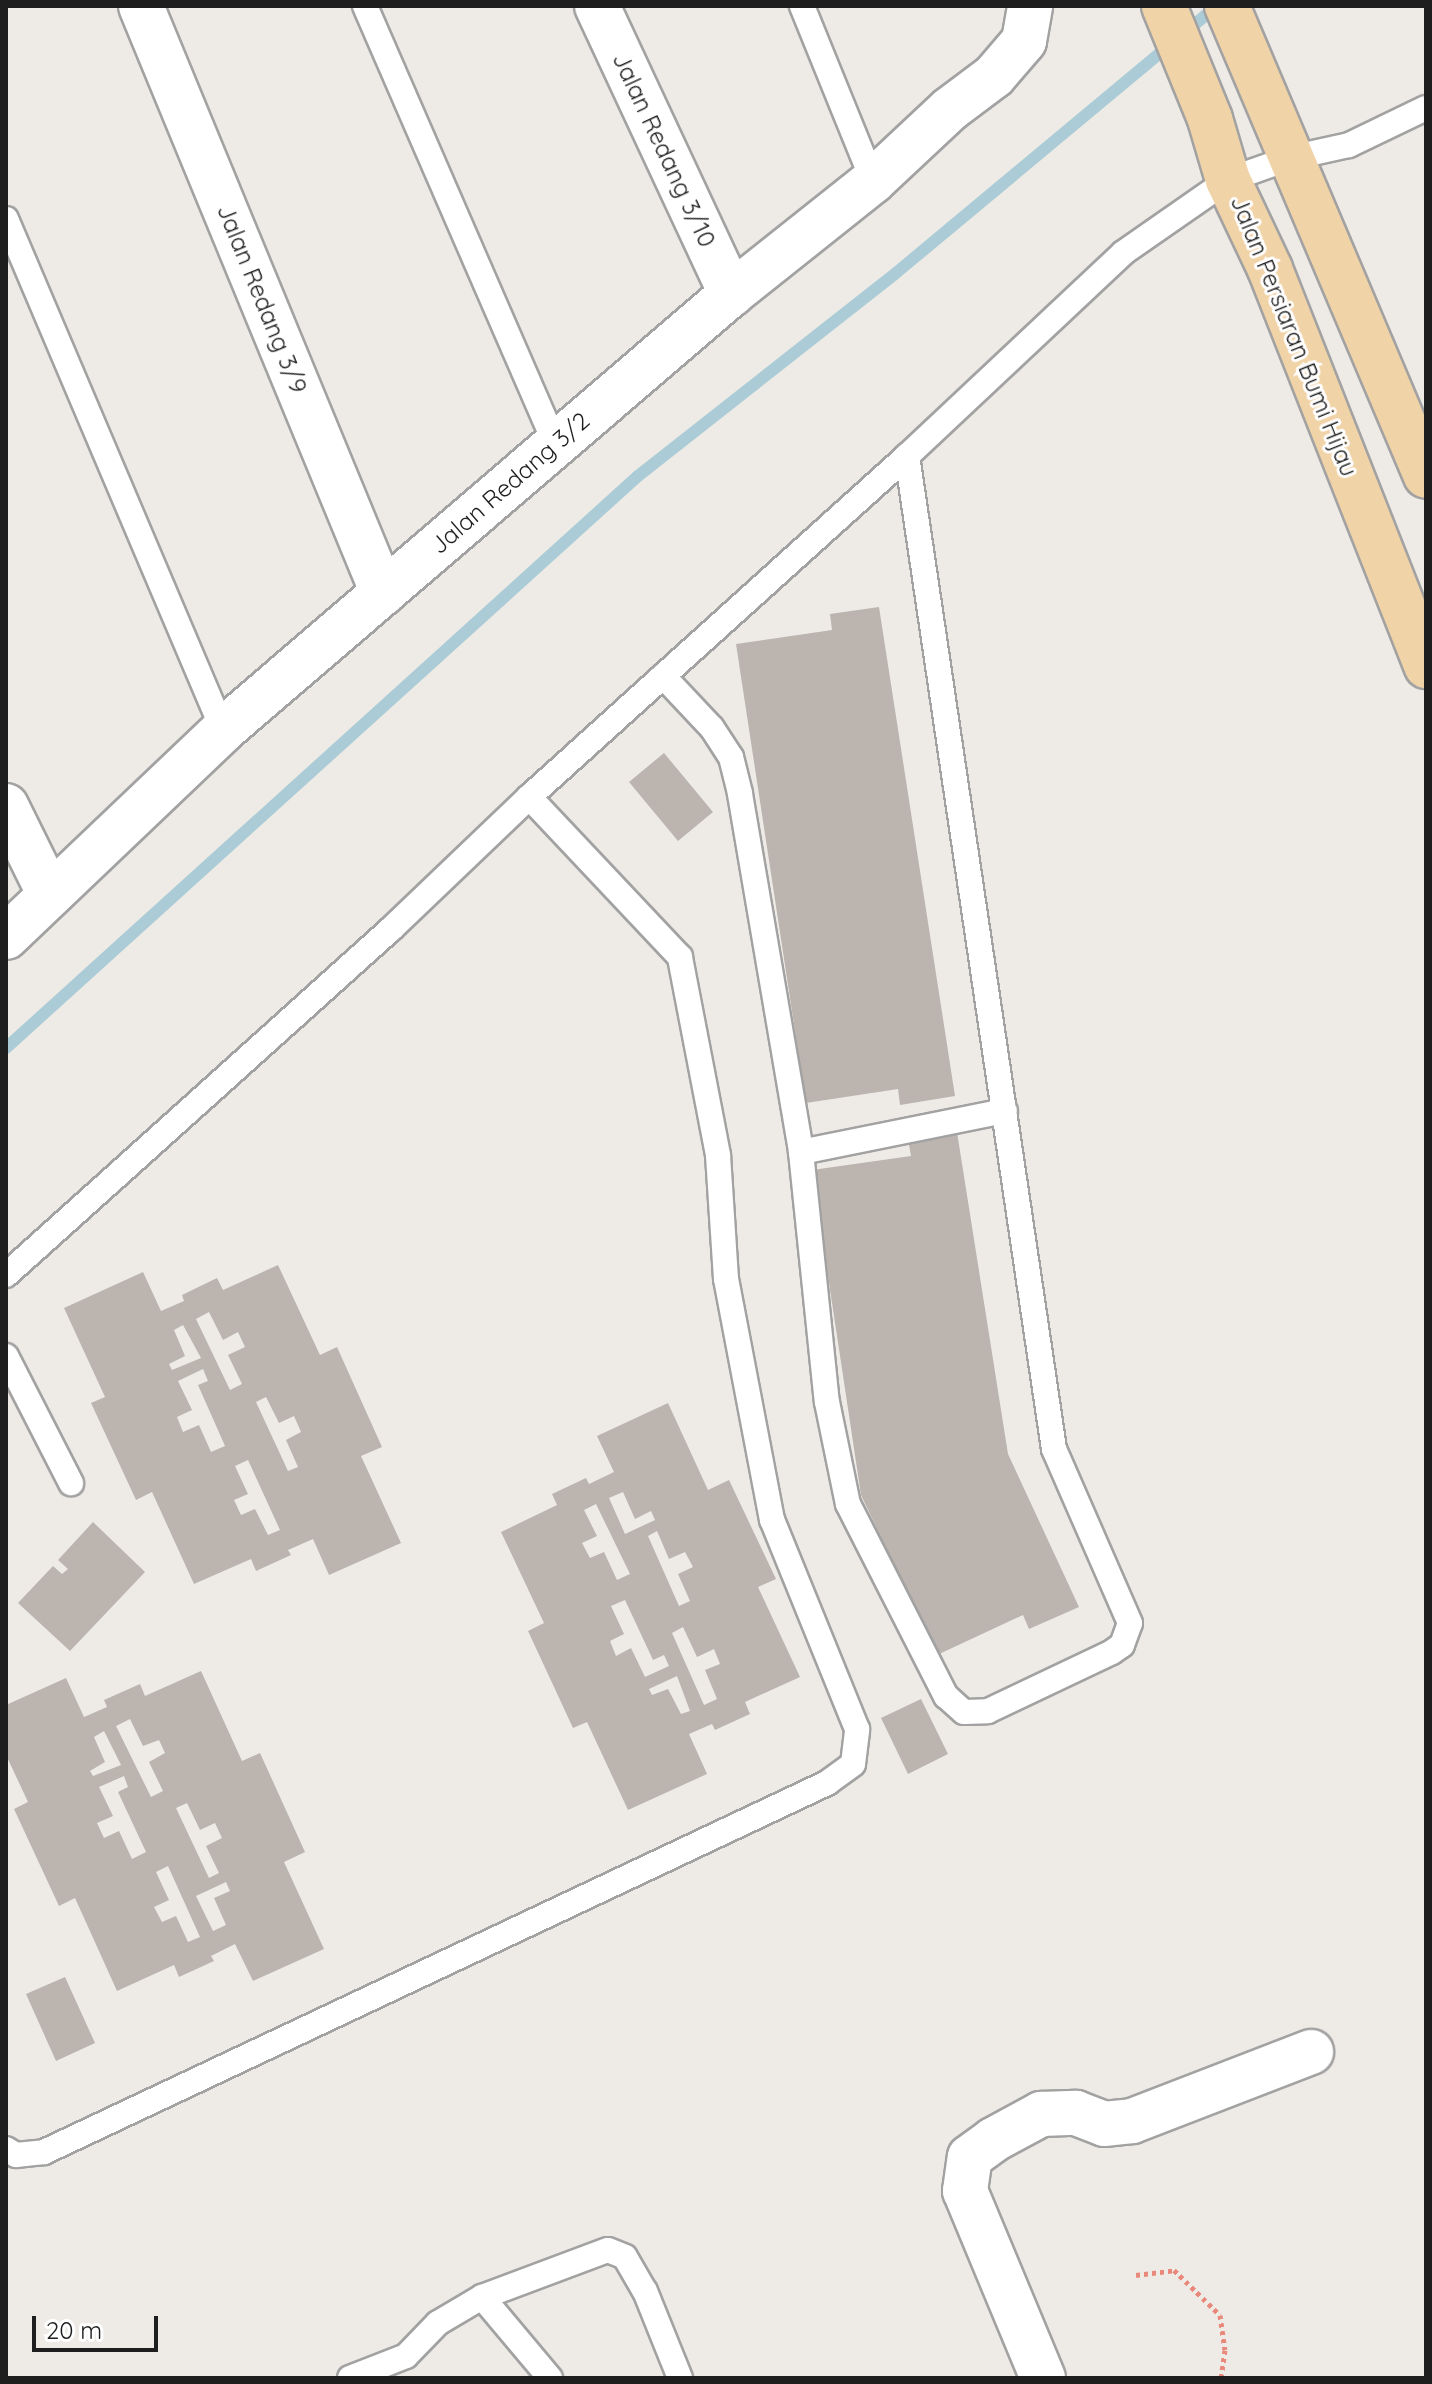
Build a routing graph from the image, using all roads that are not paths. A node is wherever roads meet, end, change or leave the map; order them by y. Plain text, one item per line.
1 (141, 6) edge
2 (365, 6) edge
3 (597, 6) edge
4 (802, 6) edge
5 (1164, 6) edge
6 (1227, 6) edge
7 (1027, 23) edge
8 (1426, 108) edge
9 (1290, 158) junction
10 (1228, 180) junction
11 (873, 181) junction
12 (6, 219) edge
13 (731, 294) junction
14 (555, 444) junction
15 (907, 456) junction
16 (1426, 476) edge
17 (383, 593) junction
18 (1426, 666) edge
19 (663, 676) junction
20 (223, 730) junction
21 (529, 797) junction
22 (6, 806) edge
23 (50, 895) junction
24 (6, 937) edge
25 (1005, 1111) junction
26 (801, 1152) junction
27 (6, 1275) edge
28 (6, 1356) edge
29 (71, 1483) dead end
30 (1311, 2052) dead end
31 (6, 2149) edge
32 (482, 2297) junction
33 (405, 2367) edge
34 (350, 2378) edge
35 (550, 2378) edge
36 (680, 2378) edge
37 (1043, 2378) edge

1 - 17 street, Jalan Redang 3/9
2 - 14 lane
3 - 13 street, Jalan Redang 3/10
4 - 11 lane
5 - 10 main road, Jalan Persiaran Bumi Hijau
6 - 9 main road
7 - 11 street, Jalan Redang 3/2
8 - 9 lane
9 - 10 lane
9 - 16 main road
10 - 15 lane
10 - 18 main road, Jalan Persiaran Bumi Hijau
11 - 13 street, Jalan Redang 3/2
12 - 20 lane
13 - 14 street, Jalan Redang 3/2
14 - 17 street, Jalan Redang 3/2
15 - 19 lane
15 - 25 lane
17 - 20 street, Jalan Redang 3/2
19 - 21 lane
19 - 26 lane
20 - 23 street, Jalan Redang 3/2
21 - 27 lane
21 - 31 lane
22 - 23 street
23 - 24 street, Jalan Redang 3/2
25 - 26 lane
25 - 26 lane
28 - 29 lane
30 - 37 street
32 - 33 lane
32 - 35 lane
32 - 36 lane
33 - 34 lane

